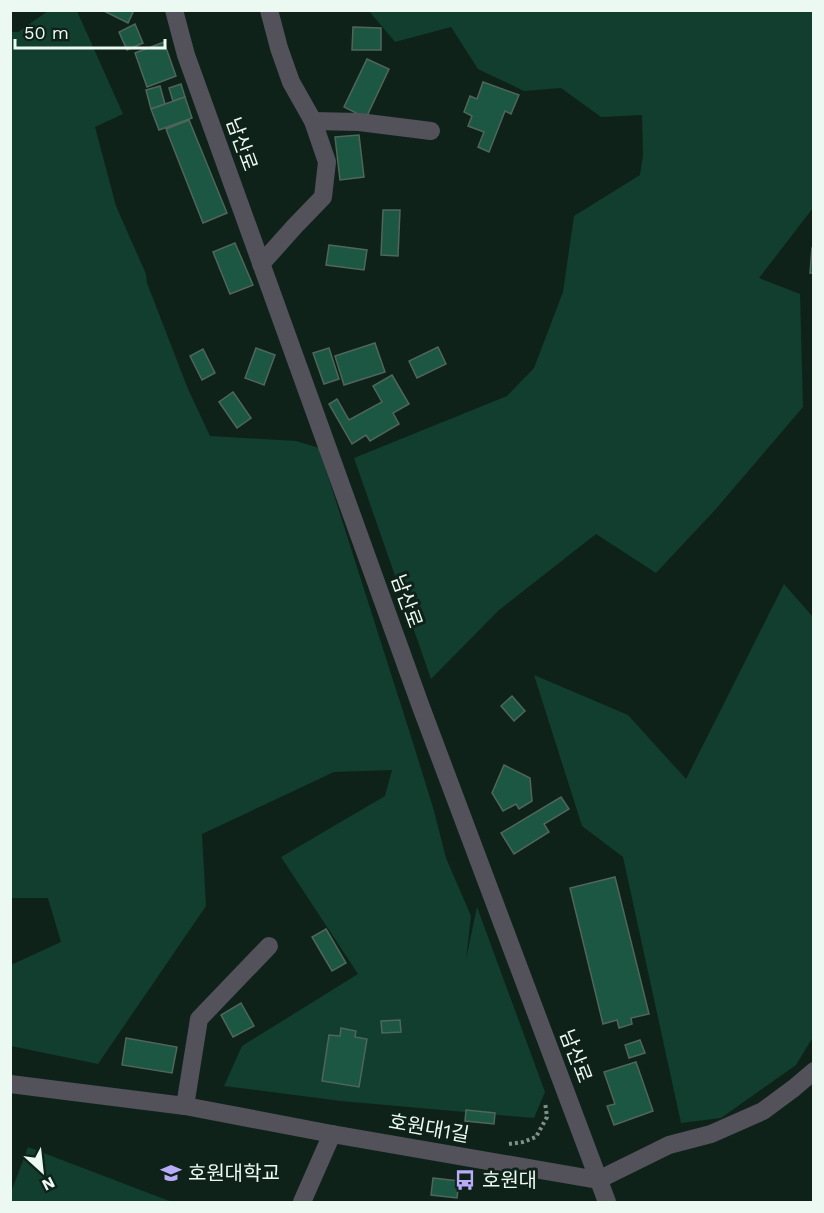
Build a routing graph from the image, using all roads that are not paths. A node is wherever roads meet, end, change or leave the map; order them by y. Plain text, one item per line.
1 (174, 10) edge
2 (269, 10) edge
3 (313, 120) junction
4 (431, 131) dead end
5 (261, 264) junction
6 (269, 946) dead end
7 (813, 1071) edge
8 (10, 1084) edge
9 (185, 1106) junction
10 (332, 1134) junction
11 (598, 1180) junction
12 (302, 1203) edge
13 (608, 1203) edge

1 - 5 street, 남산로
2 - 3 street
3 - 4 street
3 - 5 street
5 - 11 street, 남산로
6 - 9 street
7 - 11 street
8 - 9 street, 호원대1길
9 - 10 street, 호원대1길
10 - 11 street, 호원대1길
10 - 12 street
11 - 13 street, 남산로

